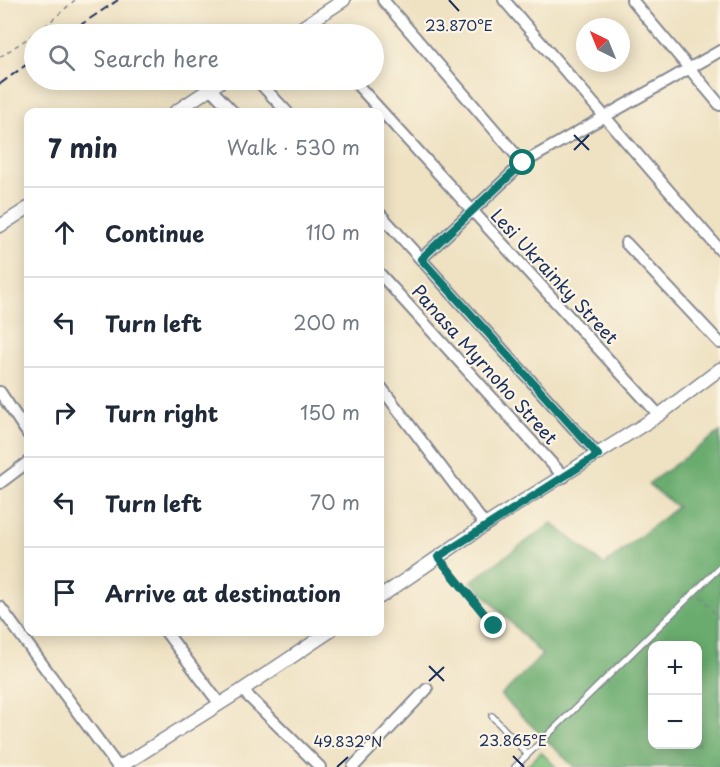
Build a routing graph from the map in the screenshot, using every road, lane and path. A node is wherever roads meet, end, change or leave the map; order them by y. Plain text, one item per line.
1 (75, 0) edge
2 (344, 0) edge
3 (383, 0) edge
4 (504, 0) edge
5 (632, 0) edge
6 (48, 24) edge
7 (316, 24) edge
8 (24, 41) edge
9 (720, 51) edge
10 (0, 57) edge
11 (689, 68) junction
12 (207, 90) edge
13 (212, 90) edge
14 (266, 90) edge
15 (362, 90) edge
16 (720, 105) edge
17 (182, 108) edge
18 (229, 108) edge
19 (283, 108) edge
20 (378, 108) edge
21 (384, 115) edge
22 (606, 116) junction
23 (523, 163) junction
24 (24, 211) edge
25 (470, 211) junction
26 (384, 218) edge
27 (0, 226) edge
28 (626, 243) dead end
29 (720, 250) edge
30 (421, 259) junction
31 (384, 278) edge
32 (720, 343) edge
33 (720, 369) edge
34 (384, 391) edge
35 (0, 392) edge
36 (659, 415) junction
37 (24, 428) edge
38 (598, 455) junction
39 (24, 465) edge
40 (564, 477) junction
41 (0, 483) edge
42 (485, 525) junction
43 (438, 557) junction
44 (720, 567) edge
45 (695, 591) junction
46 (384, 594) edge
47 (0, 607) edge
48 (720, 619) edge
49 (494, 626) dead end
50 (169, 636) edge
51 (323, 636) edge
52 (428, 689) dead end
53 (242, 690) junction
54 (219, 703) junction
55 (492, 716) dead end
56 (527, 754) junction
57 (119, 767) edge
58 (320, 767) edge
59 (353, 767) edge
60 (515, 767) edge

1 - 6 path
2 - 7 street
3 - 23 street
4 - 22 street
5 - 11 street
8 - 10 path
9 - 11 street
11 - 16 street
11 - 22 street
12 - 17 street
13 - 18 street
14 - 19 street
15 - 20 street, Lesi Ukrainky Street
21 - 25 street, Lesi Ukrainky Street
22 - 23 street
22 - 29 street
23 - 25 street
24 - 27 street
25 - 30 street
25 - 36 street, Lesi Ukrainky Street
26 - 30 street
28 - 32 street
30 - 38 street
31 - 40 street, Panasa Myrnoho Street
33 - 36 street
34 - 42 street
35 - 37 street
36 - 38 street
38 - 40 street
39 - 41 street
40 - 42 street
42 - 43 street
43 - 46 street
43 - 49 lane
44 - 45 lane
45 - 48 path
45 - 56 lane
47 - 57 street
50 - 54 street
51 - 53 street
52 - 59 street
53 - 54 street
53 - 58 street
54 - 57 street
55 - 56 lane
56 - 60 lane

